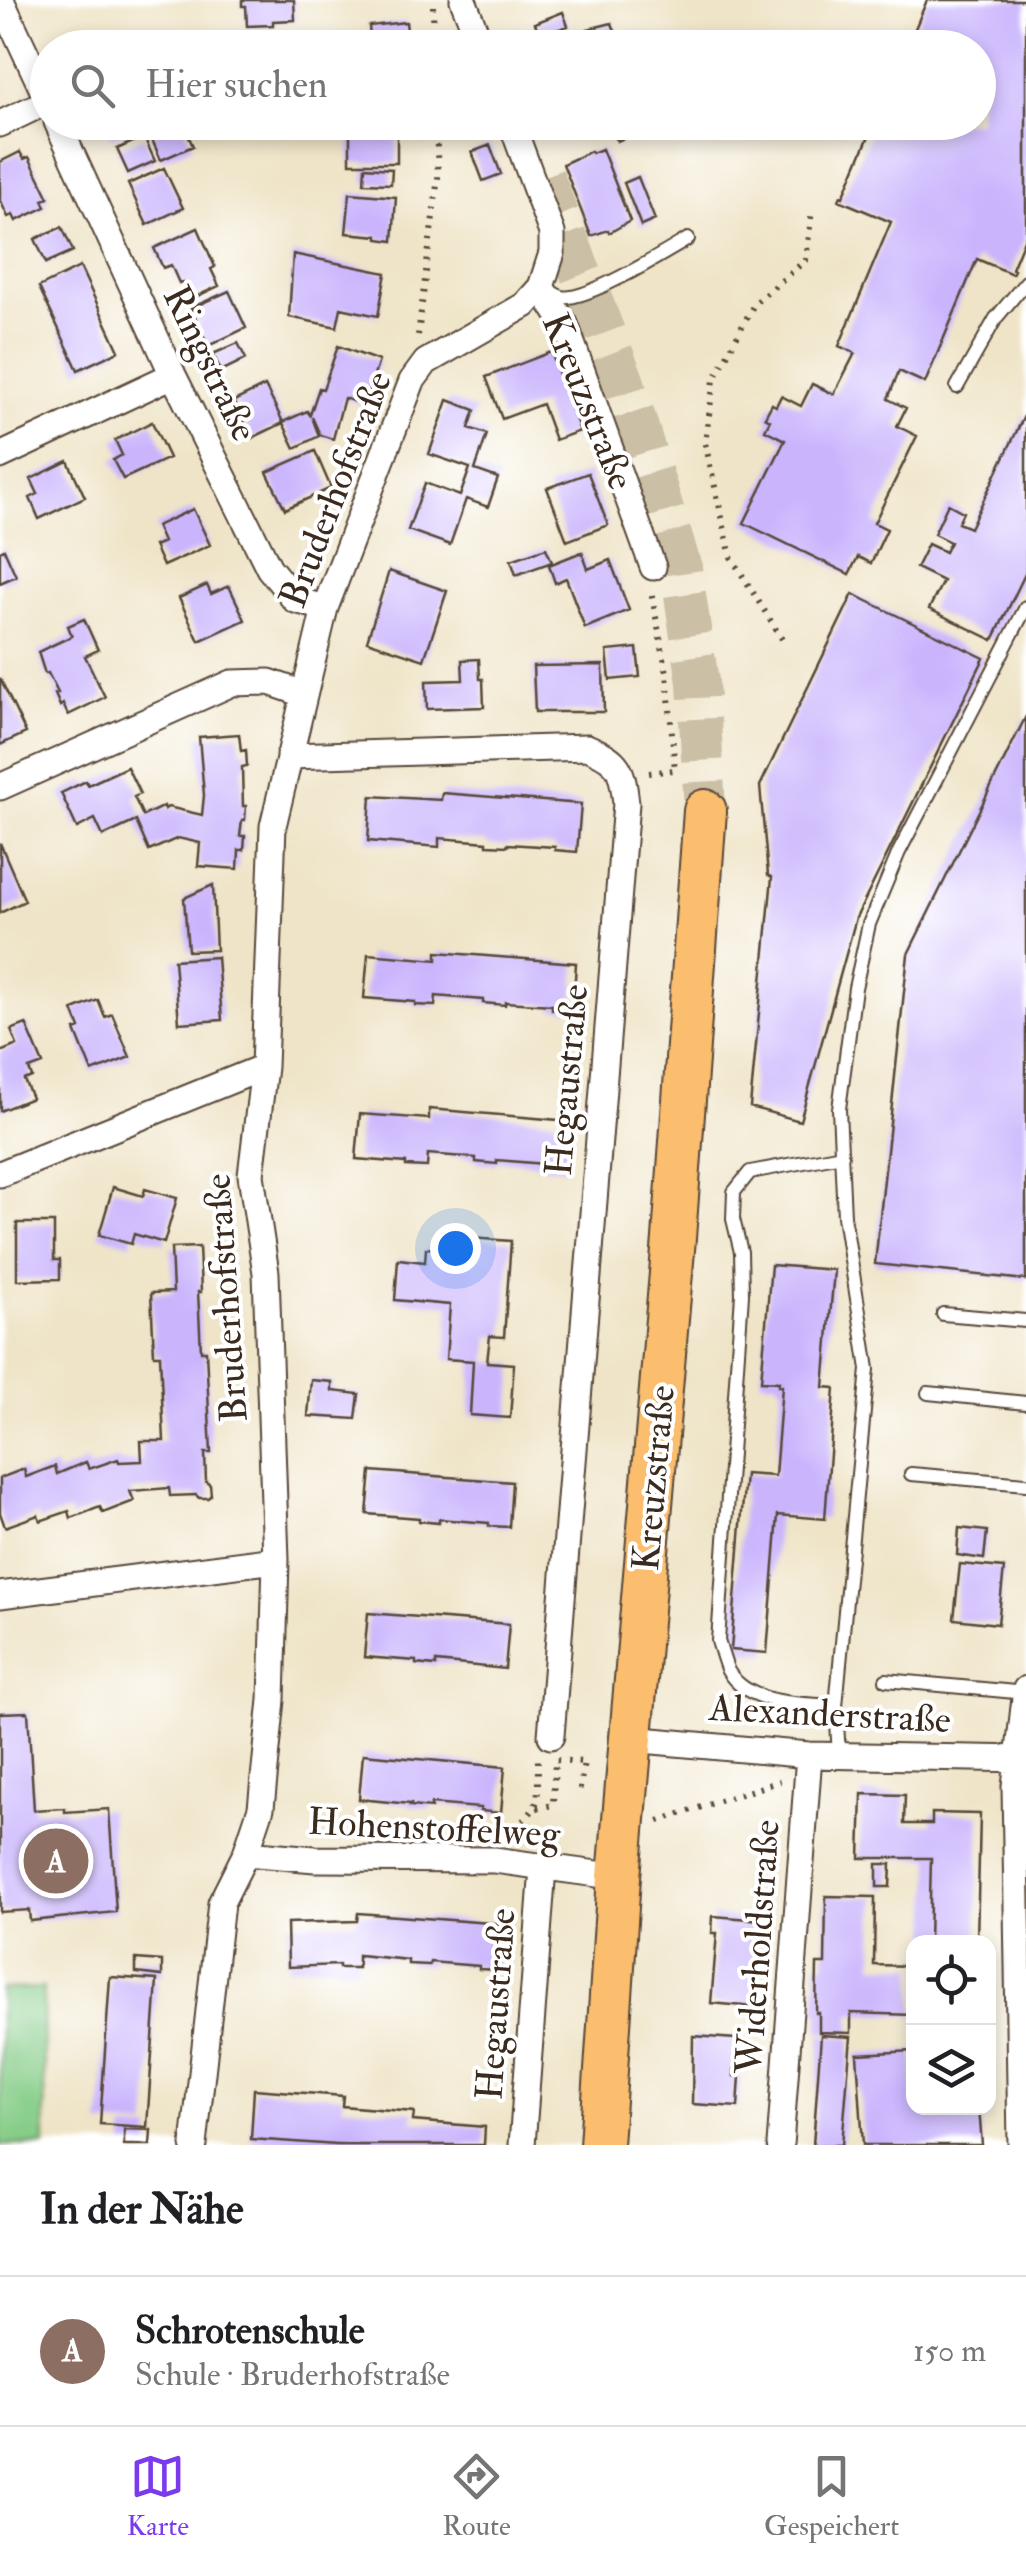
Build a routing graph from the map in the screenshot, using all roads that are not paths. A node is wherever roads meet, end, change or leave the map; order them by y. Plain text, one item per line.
1 (0, 0) edge
2 (463, 0) edge
3 (475, 30) edge
4 (30, 63) edge
5 (30, 110) edge
6 (0, 124) edge
7 (66, 140) edge
8 (518, 140) edge
9 (688, 239) dead end
10 (1026, 282) edge
11 (541, 287) junction
12 (173, 375) junction
13 (957, 386) dead end
14 (0, 456) edge
15 (653, 567) road end
16 (1026, 607) edge
17 (326, 608) junction
18 (304, 694) junction
19 (289, 756) junction
20 (0, 787) edge
21 (706, 812) tunnel mouth
22 (264, 1067) junction
23 (842, 1155) junction
24 (0, 1174) edge
25 (944, 1314) dead end
26 (1026, 1321) edge
27 (928, 1393) dead end
28 (1026, 1403) edge
29 (911, 1474) dead end
30 (1026, 1484) edge
31 (276, 1560) junction
32 (0, 1595) edge
33 (886, 1680) dead end
34 (1026, 1691) edge
35 (836, 1706) junction
36 (631, 1739) junction
37 (553, 1748) road end
38 (809, 1755) junction
39 (839, 1756) junction
40 (1022, 1759) edge
41 (246, 1853) junction
42 (542, 1868) junction
43 (619, 1877) junction
44 (194, 2145) edge
45 (522, 2145) edge
46 (601, 2145) edge
47 (780, 2145) edge
48 (1021, 2145) edge

1 - 4 street
2 - 3 street
5 - 6 street
7 - 12 street, Ringstraße
8 - 11 street, Kreuzstraße
9 - 11 lane
10 - 13 lane
11 - 15 street, Kreuzstraße
11 - 17 street, Bruderhofstraße
12 - 14 street
12 - 17 street, Ringstraße
16 - 23 lane
17 - 18 street, Bruderhofstraße
18 - 19 street, Bruderhofstraße
18 - 20 street
19 - 22 street, Bruderhofstraße
19 - 37 street, Hegaustraße
21 - 36 main road, Kreuzstraße
22 - 24 street
22 - 31 street, Bruderhofstraße
23 - 35 lane
23 - 35 lane
25 - 26 lane
27 - 28 lane
29 - 30 lane
31 - 32 street
31 - 41 street, Bruderhofstraße
33 - 34 lane
34 - 40 street
35 - 39 lane
36 - 38 street, Alexanderstraße
36 - 43 main road, Kreuzstraße
38 - 39 street, Alexanderstraße
38 - 47 street, Widerholdstraße
39 - 40 street, Alexanderstraße
40 - 48 street
41 - 42 street, Hohenstoffelweg
41 - 44 street, Bruderhofstraße
42 - 43 street, Hohenstoffelweg
42 - 45 street, Hegaustraße
43 - 46 main road, Kreuzstraße

